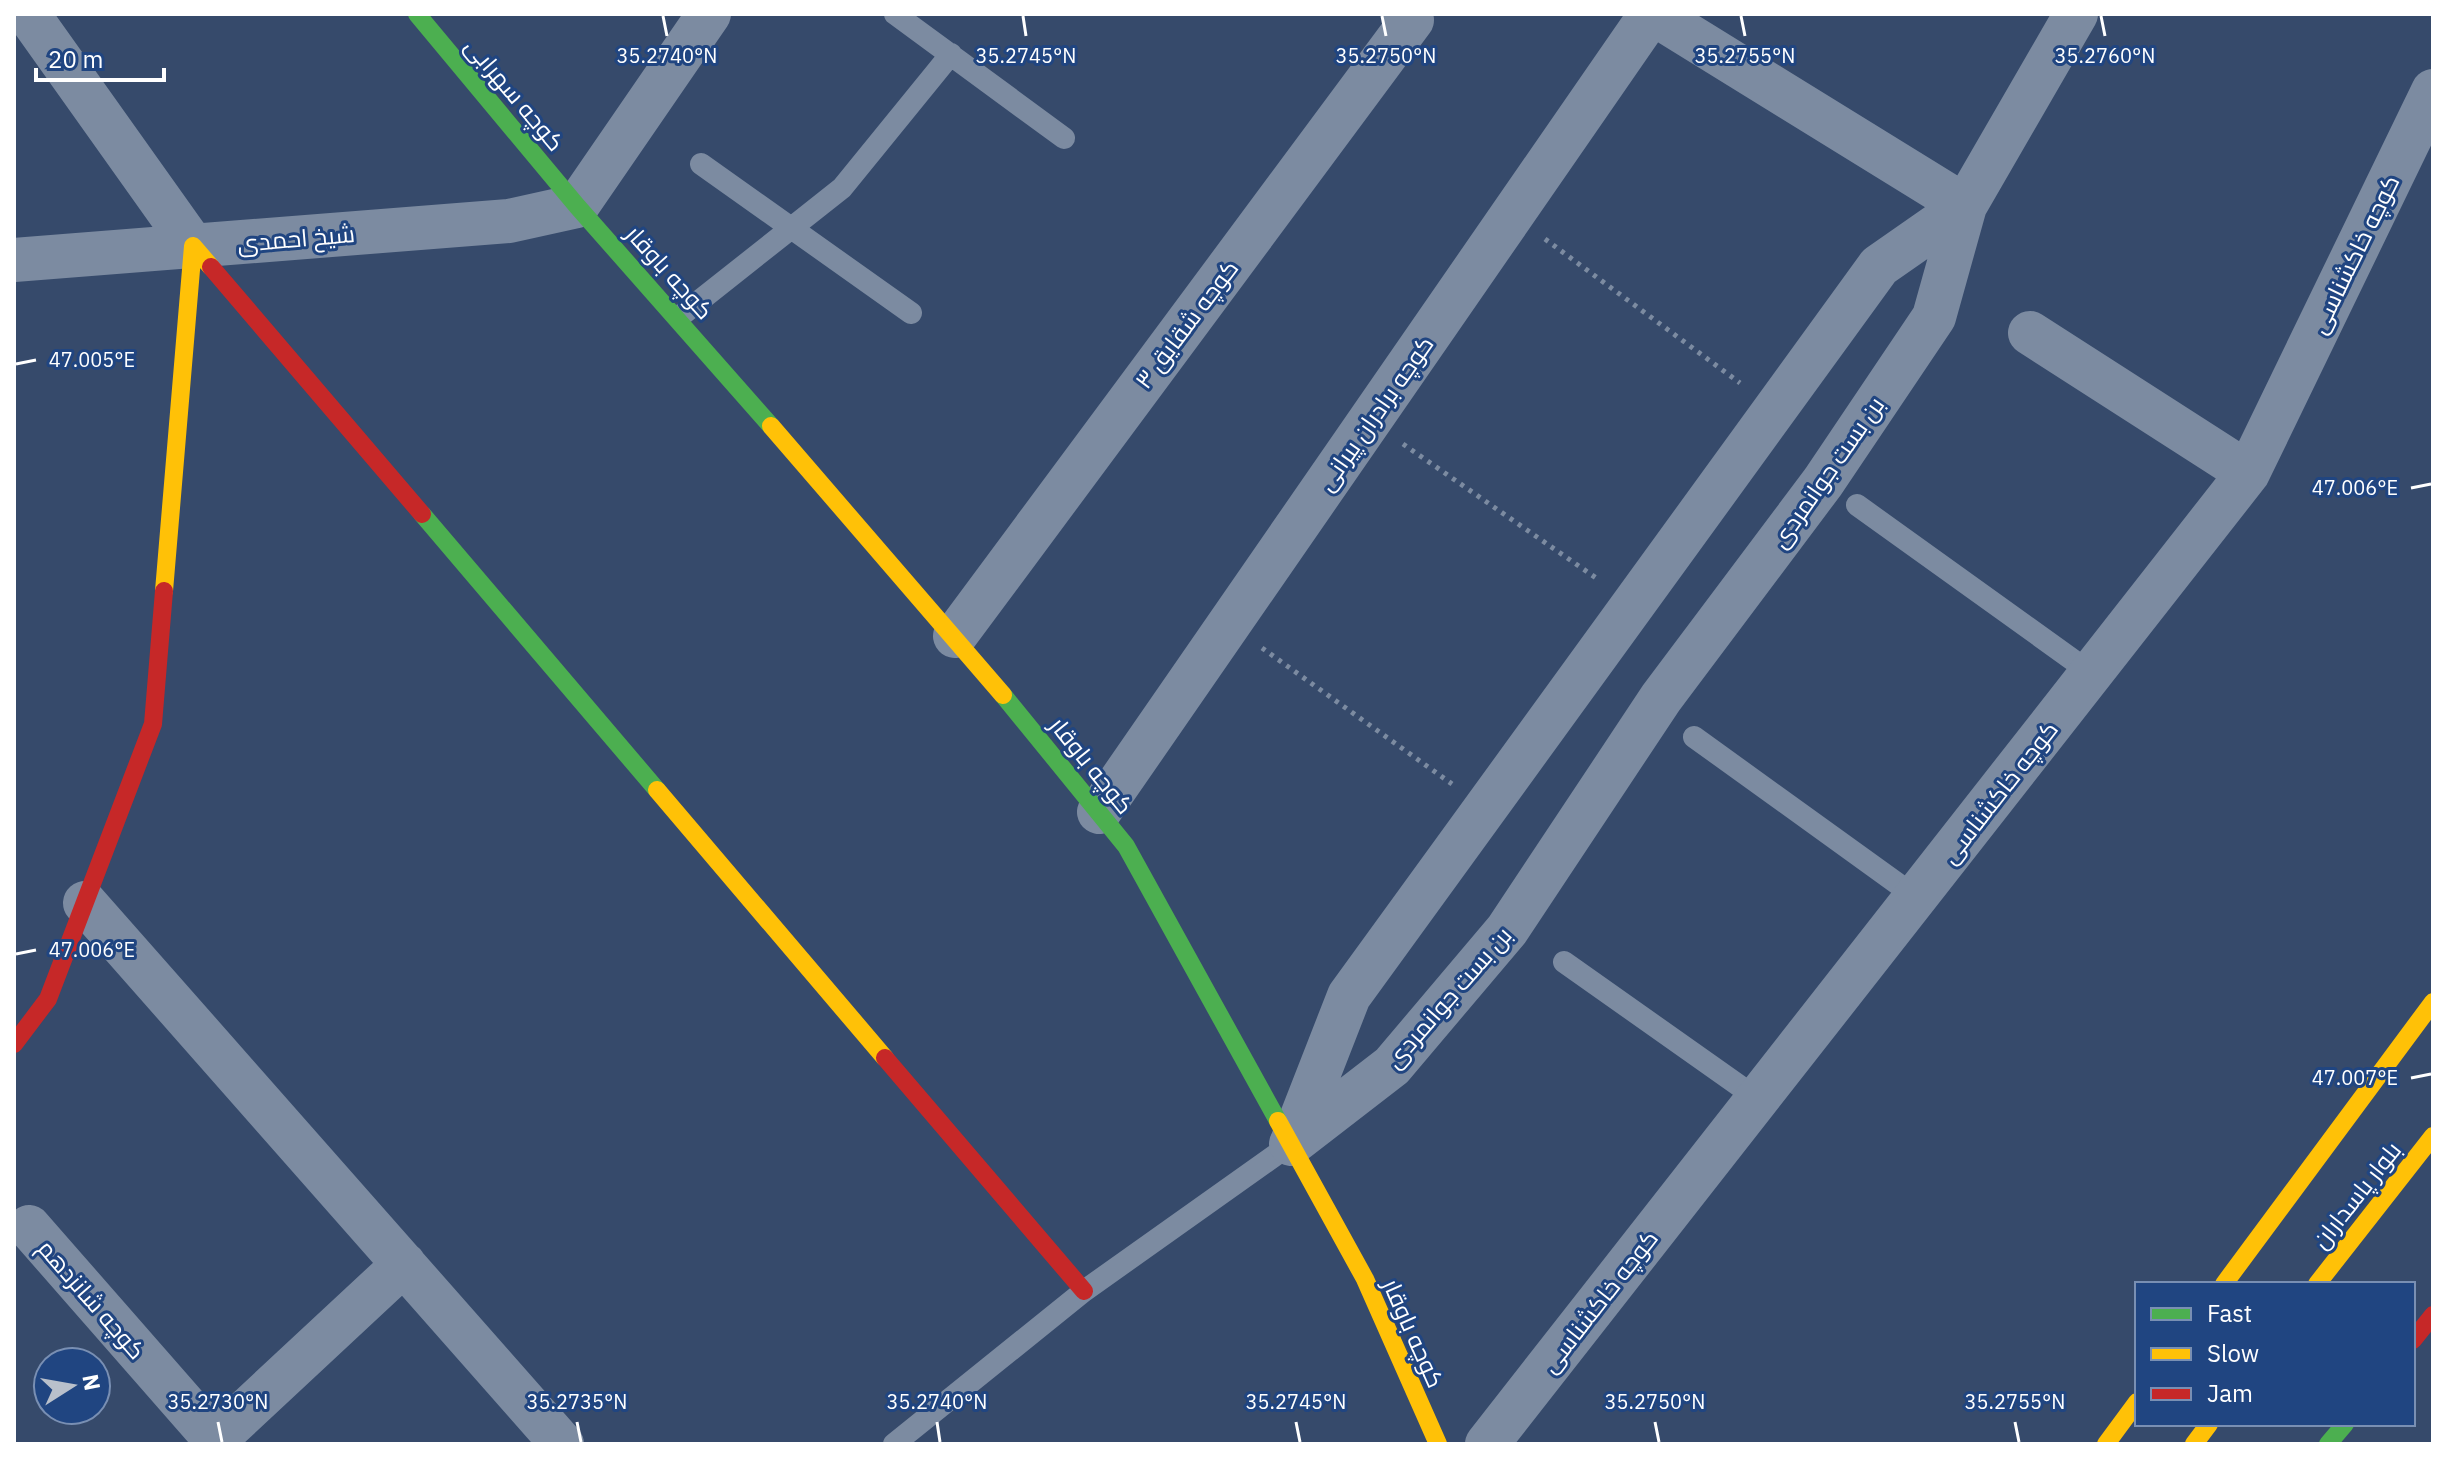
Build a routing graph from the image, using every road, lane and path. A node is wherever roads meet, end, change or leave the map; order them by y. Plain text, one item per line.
1 (28, 14) edge
2 (417, 14) edge
3 (709, 14) edge
4 (895, 14) edge
5 (1652, 14) edge
6 (2076, 14) edge
7 (1422, 16) edge
8 (951, 54) junction
9 (2433, 91) edge
10 (1064, 138) dead end
11 (701, 164) dead end
12 (577, 206) junction
13 (1965, 206) junction
14 (1512, 215) junction
15 (793, 227) junction
16 (193, 246) junction
17 (14, 260) edge
18 (911, 313) dead end
19 (679, 317) junction
20 (2030, 333) dead end
21 (1775, 409) junction
22 (1369, 421) junction
23 (2248, 473) junction
24 (1857, 505) dead end
25 (1634, 604) junction
26 (1229, 624) junction
27 (955, 636) junction
28 (2091, 673) junction
29 (1694, 737) dead end
30 (1486, 808) junction
31 (1099, 812) junction
32 (1916, 897) junction
33 (85, 903) junction
34 (1564, 962) dead end
35 (2433, 1002) edge
36 (14, 1044) edge
37 (1758, 1099) junction
38 (2433, 1136) edge
39 (1291, 1144) junction
40 (29, 1227) dead end
41 (404, 1264) junction
42 (2225, 1282) edge
43 (2319, 1282) edge
44 (1084, 1291) junction
45 (2433, 1315) edge
46 (2415, 1338) edge
47 (2135, 1405) edge
48 (2208, 1426) edge
49 (2343, 1426) edge
50 (217, 1442) edge
51 (562, 1444) edge
52 (894, 1444) edge
53 (1438, 1444) edge
54 (1487, 1444) edge
55 (2106, 1444) edge
56 (2194, 1444) edge
57 (2328, 1444) edge

1 - 16 street
2 - 12 street, کوچه سهرابی
3 - 12 street
4 - 8 lane
5 - 13 street
5 - 14 street, کوچه برادران پیرانی
6 - 13 street, بن بست جوانمردی
7 - 27 street, کوچه شقایق ۳
8 - 10 lane
8 - 15 lane
9 - 23 street, کوچه خاکشناسی
11 - 15 lane
12 - 16 street, شیخ احمدی
12 - 19 street, کوچه باوقار
13 - 21 street, بن بست جوانمردی
13 - 39 street, بن بست جوانمردی
14 - 21 path
14 - 22 street, کوچه برادران پیرانی
15 - 18 lane
15 - 19 lane
16 - 17 street, شیخ احمدی
16 - 33 street
16 - 44 street
19 - 27 street, کوچه باوقار
20 - 23 street
21 - 25 street, بن بست جوانمردی
22 - 25 path
22 - 26 street, کوچه برادران پیرانی
23 - 28 street, کوچه خاکشناسی
24 - 28 lane
25 - 30 street, بن بست جوانمردی
26 - 30 path
26 - 31 street, کوچه برادران پیرانی
27 - 31 street, کوچه باوقار
28 - 32 street, کوچه خاکشناسی
29 - 32 lane
30 - 39 street, بن بست جوانمردی
31 - 39 street, کوچه باوقار
32 - 37 street, کوچه خاکشناسی
33 - 36 street
33 - 41 street
34 - 37 lane
35 - 42 street
37 - 54 street, کوچه خاکشناسی
38 - 43 street, بلوار پاسداران
39 - 44 lane
39 - 53 street, کوچه باوقار
40 - 50 street, کوچه شانزدهم
41 - 50 street
41 - 51 street
44 - 52 lane
45 - 46 street
47 - 55 street
48 - 56 street
49 - 57 street

